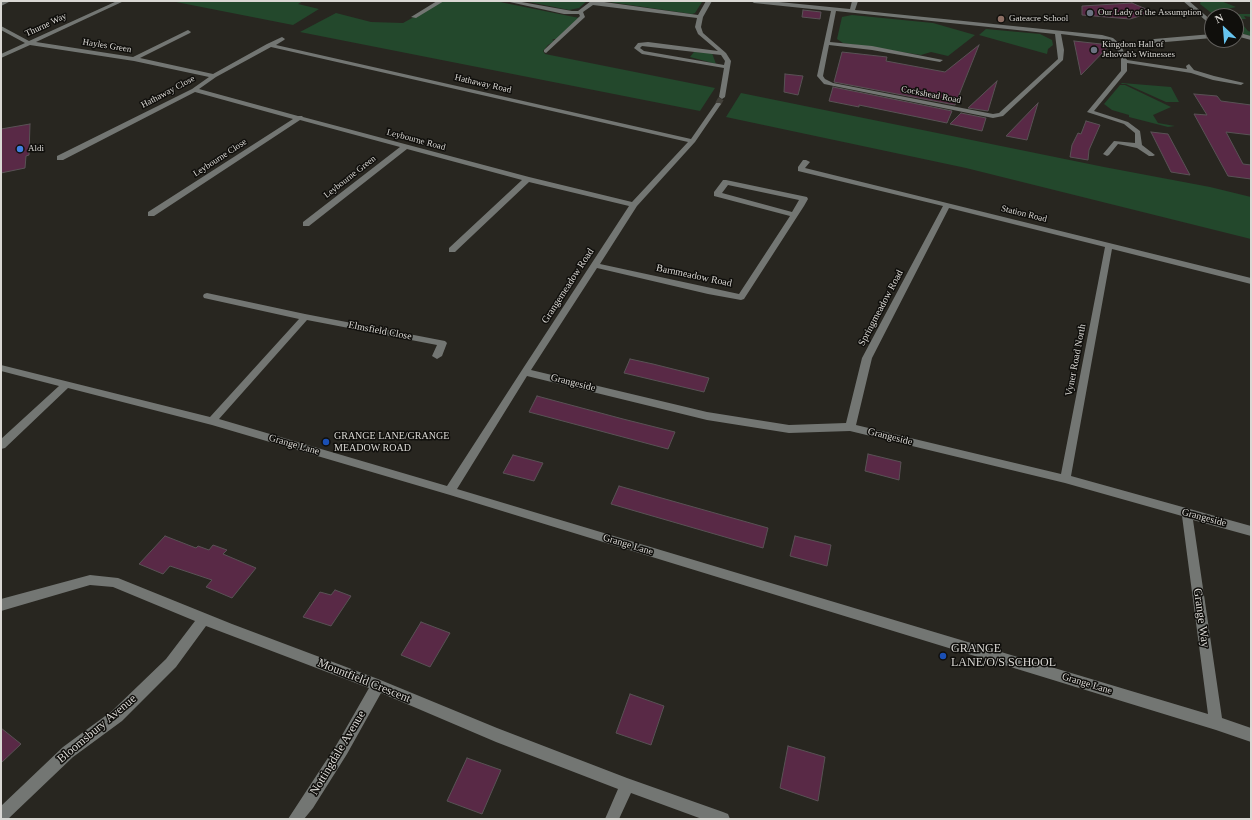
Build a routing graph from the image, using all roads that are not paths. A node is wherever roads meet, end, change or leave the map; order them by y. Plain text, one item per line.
1 (8, 1) edge
2 (121, 1) edge
3 (441, 1) edge
4 (508, 1) edge
5 (709, 1) edge
6 (754, 1) edge
7 (855, 1) edge
8 (1186, 1) edge
9 (593, 2) edge
10 (1, 4) edge
11 (834, 10) junction
12 (580, 12) junction
13 (852, 12) junction
14 (414, 17) dead end
15 (700, 17) junction
16 (1204, 17) edge
17 (1, 28) edge
18 (179, 30) dead end
19 (1058, 33) junction
20 (1204, 37) edge
21 (282, 39) dead end
22 (1154, 41) dead end
23 (30, 43) junction
24 (828, 43) junction
25 (269, 45) junction
26 (546, 51) dead end
27 (724, 54) junction
28 (1, 56) edge
29 (134, 59) junction
30 (940, 60) dead end
31 (1124, 61) junction
32 (1188, 64) dead end
33 (728, 67) junction
34 (1192, 71) junction
35 (214, 76) junction
36 (1241, 82) dead end
37 (194, 90) junction
38 (300, 117) junction
39 (692, 141) junction
40 (405, 146) junction
41 (1139, 146) junction
42 (1106, 154) dead end
43 (1151, 155) dead end
44 (60, 158) dead end
45 (806, 162) dead end
46 (528, 179) junction
47 (947, 205) junction
48 (634, 206) junction
49 (151, 214) dead end
50 (794, 215) junction
51 (306, 224) dead end
52 (1109, 245) junction
53 (452, 250) dead end
54 (595, 265) junction
55 (1251, 281) edge
56 (207, 296) dead end
57 (305, 317) junction
58 (437, 356) dead end
59 (1, 368) edge
60 (525, 372) junction
61 (65, 386) junction
62 (212, 421) junction
63 (850, 427) junction
64 (1, 445) edge
65 (1065, 479) junction
66 (450, 491) junction
67 (1187, 514) junction
68 (1251, 530) edge
69 (1, 605) edge
70 (204, 619) junction
71 (378, 685) junction
72 (1216, 722) junction
73 (1251, 735) edge
74 (627, 785) junction
75 (1, 816) edge
76 (295, 819) edge
77 (612, 819) edge
78 (724, 819) edge

1 - 10 street
2 - 23 street, Thurne Way
3 - 14 street
4 - 12 street
5 - 15 street
6 - 11 street
7 - 13 street
8 - 16 street
9 - 12 street
9 - 15 street
11 - 13 street
11 - 24 street, Cockshead Road
12 - 26 street
13 - 19 street
15 - 27 street
17 - 23 street, Hayles Green
18 - 29 street
19 - 24 street, Cockshead Road
19 - 31 street
20 - 22 street
21 - 25 street, Hathaway Close
23 - 28 street, Thurne Way
23 - 29 street, Hayles Green
24 - 30 street
25 - 35 street, Hathaway Close
25 - 39 street, Hathaway Road
27 - 33 street
27 - 33 street
29 - 35 street, Hayles Green
31 - 34 street
31 - 41 street
32 - 34 street
33 - 39 street, Grangemeadow Road
34 - 36 street
35 - 37 street, Hathaway Close
37 - 38 street, Leybourne Road
37 - 44 street, Hathaway Close
38 - 40 street, Leybourne Road
38 - 49 street, Leybourne Close
39 - 48 street, Grangemeadow Road
40 - 46 street, Leybourne Road
40 - 51 street, Leybourne Green
41 - 42 street
41 - 43 street
45 - 47 street, Station Road
46 - 48 street, Leybourne Road
46 - 53 street
47 - 52 street, Station Road
47 - 63 street, Springmeadow Road
48 - 54 street, Grangemeadow Road
50 - 50 street, Barnmeadow Road
50 - 54 street, Barnmeadow Road
52 - 55 street, Station Road
52 - 65 street, Vyner Road North
54 - 60 street, Grangemeadow Road
56 - 57 street, Elmsfield Close
57 - 58 street, Elmsfield Close
57 - 62 street
59 - 61 street, Grange Lane
60 - 63 street, Grangeside
60 - 66 street, Grangemeadow Road
61 - 62 street, Grange Lane
61 - 64 street
62 - 66 street, Grange Lane
63 - 65 street, Grangeside
65 - 67 street, Grangeside
66 - 72 street, Grange Lane
67 - 68 street, Grangeside
67 - 72 street, Grange Way
69 - 70 street, Mountfield Crescent
70 - 71 street, Mountfield Crescent
70 - 75 street, Bloomsbury Avenue
71 - 74 street, Mountfield Crescent
71 - 76 street, Nottingdale Avenue
72 - 73 street, Grange Lane
74 - 77 street
74 - 78 street, Mountfield Crescent

